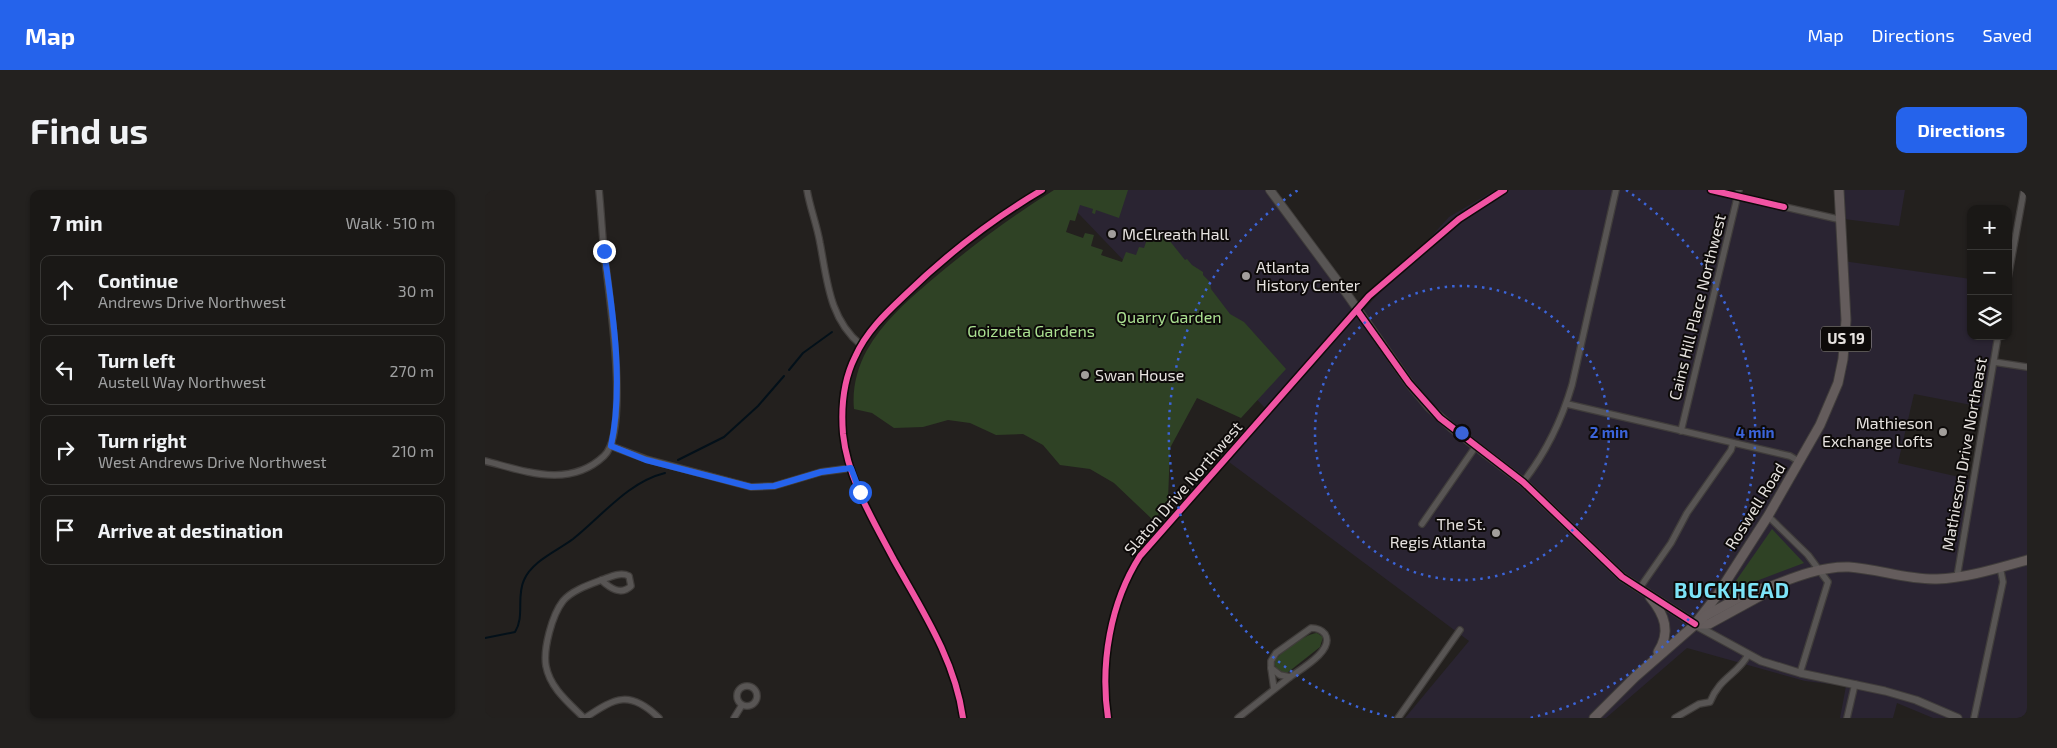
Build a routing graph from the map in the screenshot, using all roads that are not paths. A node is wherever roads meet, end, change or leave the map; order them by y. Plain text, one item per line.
1 (599, 190) edge
2 (807, 190) edge
3 (1042, 190) edge
4 (1270, 190) edge
5 (1487, 190) edge
6 (1504, 190) edge
7 (1616, 190) edge
8 (1711, 190) edge
9 (1839, 190) edge
10 (2024, 190) edge
11 (1738, 193) edge
12 (1492, 196) junction
13 (1842, 220) junction
14 (2012, 256) edge
15 (1357, 310) junction
16 (1997, 340) edge
17 (861, 345) junction
18 (1994, 362) junction
19 (2027, 366) edge
20 (1567, 404) junction
21 (1681, 431) junction
22 (1733, 443) junction
23 (611, 446) junction
24 (1476, 446) junction
25 (485, 461) edge
26 (1800, 462) junction
27 (851, 468) junction
28 (1523, 482) junction
29 (1768, 516) junction
30 (1421, 524) dead end
31 (2027, 560) edge
32 (2000, 567) junction
33 (1821, 570) junction
34 (1957, 577) junction
35 (601, 580) junction
36 (1639, 589) junction
37 (1650, 597) junction
38 (1695, 624) junction
39 (1460, 630) dead end
40 (1748, 655) junction
41 (1654, 659) junction
42 (1271, 668) junction
43 (1800, 673) junction
44 (1290, 677) junction
45 (1855, 684) junction
46 (1274, 689) junction
47 (742, 705) dead end
48 (584, 718) edge
49 (659, 718) edge
50 (734, 718) edge
51 (963, 718) edge
52 (1108, 718) edge
53 (1238, 718) edge
54 (1398, 718) edge
55 (1594, 718) edge
56 (1675, 718) edge
57 (1847, 718) edge
58 (1958, 718) edge
59 (1974, 718) edge

1 - 23 street
2 - 17 street
3 - 17 street
4 - 15 main road
5 - 12 street
6 - 12 street, Slaton Drive Northwest
7 - 20 street
8 - 11 street
9 - 13 main road, Roswell Road / US 19
10 - 14 street
11 - 13 street
11 - 21 street, Cains Hill Place Northwest
12 - 15 street, Slaton Drive Northwest
13 - 26 main road, Roswell Road / US 19
15 - 24 main road
15 - 52 street, Slaton Drive Northwest
16 - 18 street, Mathieson Drive Northeast
17 - 27 street
18 - 19 street
18 - 34 street, Mathieson Drive Northeast
20 - 21 street
20 - 28 street
21 - 22 street
22 - 26 street
22 - 36 street
23 - 25 street
23 - 27 street
24 - 28 main road
24 - 30 street
26 - 29 main road, Roswell Road / US 19
27 - 51 street
28 - 36 main road
29 - 33 street
29 - 38 main road, Roswell Road / US 19
31 - 32 main road
32 - 34 main road
32 - 59 street
33 - 34 main road
33 - 38 main road
33 - 43 street
35 - 35 street
35 - 48 street
36 - 37 main road
37 - 38 main road
37 - 41 main road
38 - 40 street
38 - 41 main road, US 19
39 - 54 street
40 - 43 street
40 - 56 street
41 - 55 main road, US 19
42 - 44 street
42 - 44 street
42 - 46 street
43 - 45 street
44 - 46 street
45 - 57 street
45 - 58 street
46 - 53 street
47 - 50 street
48 - 49 street

